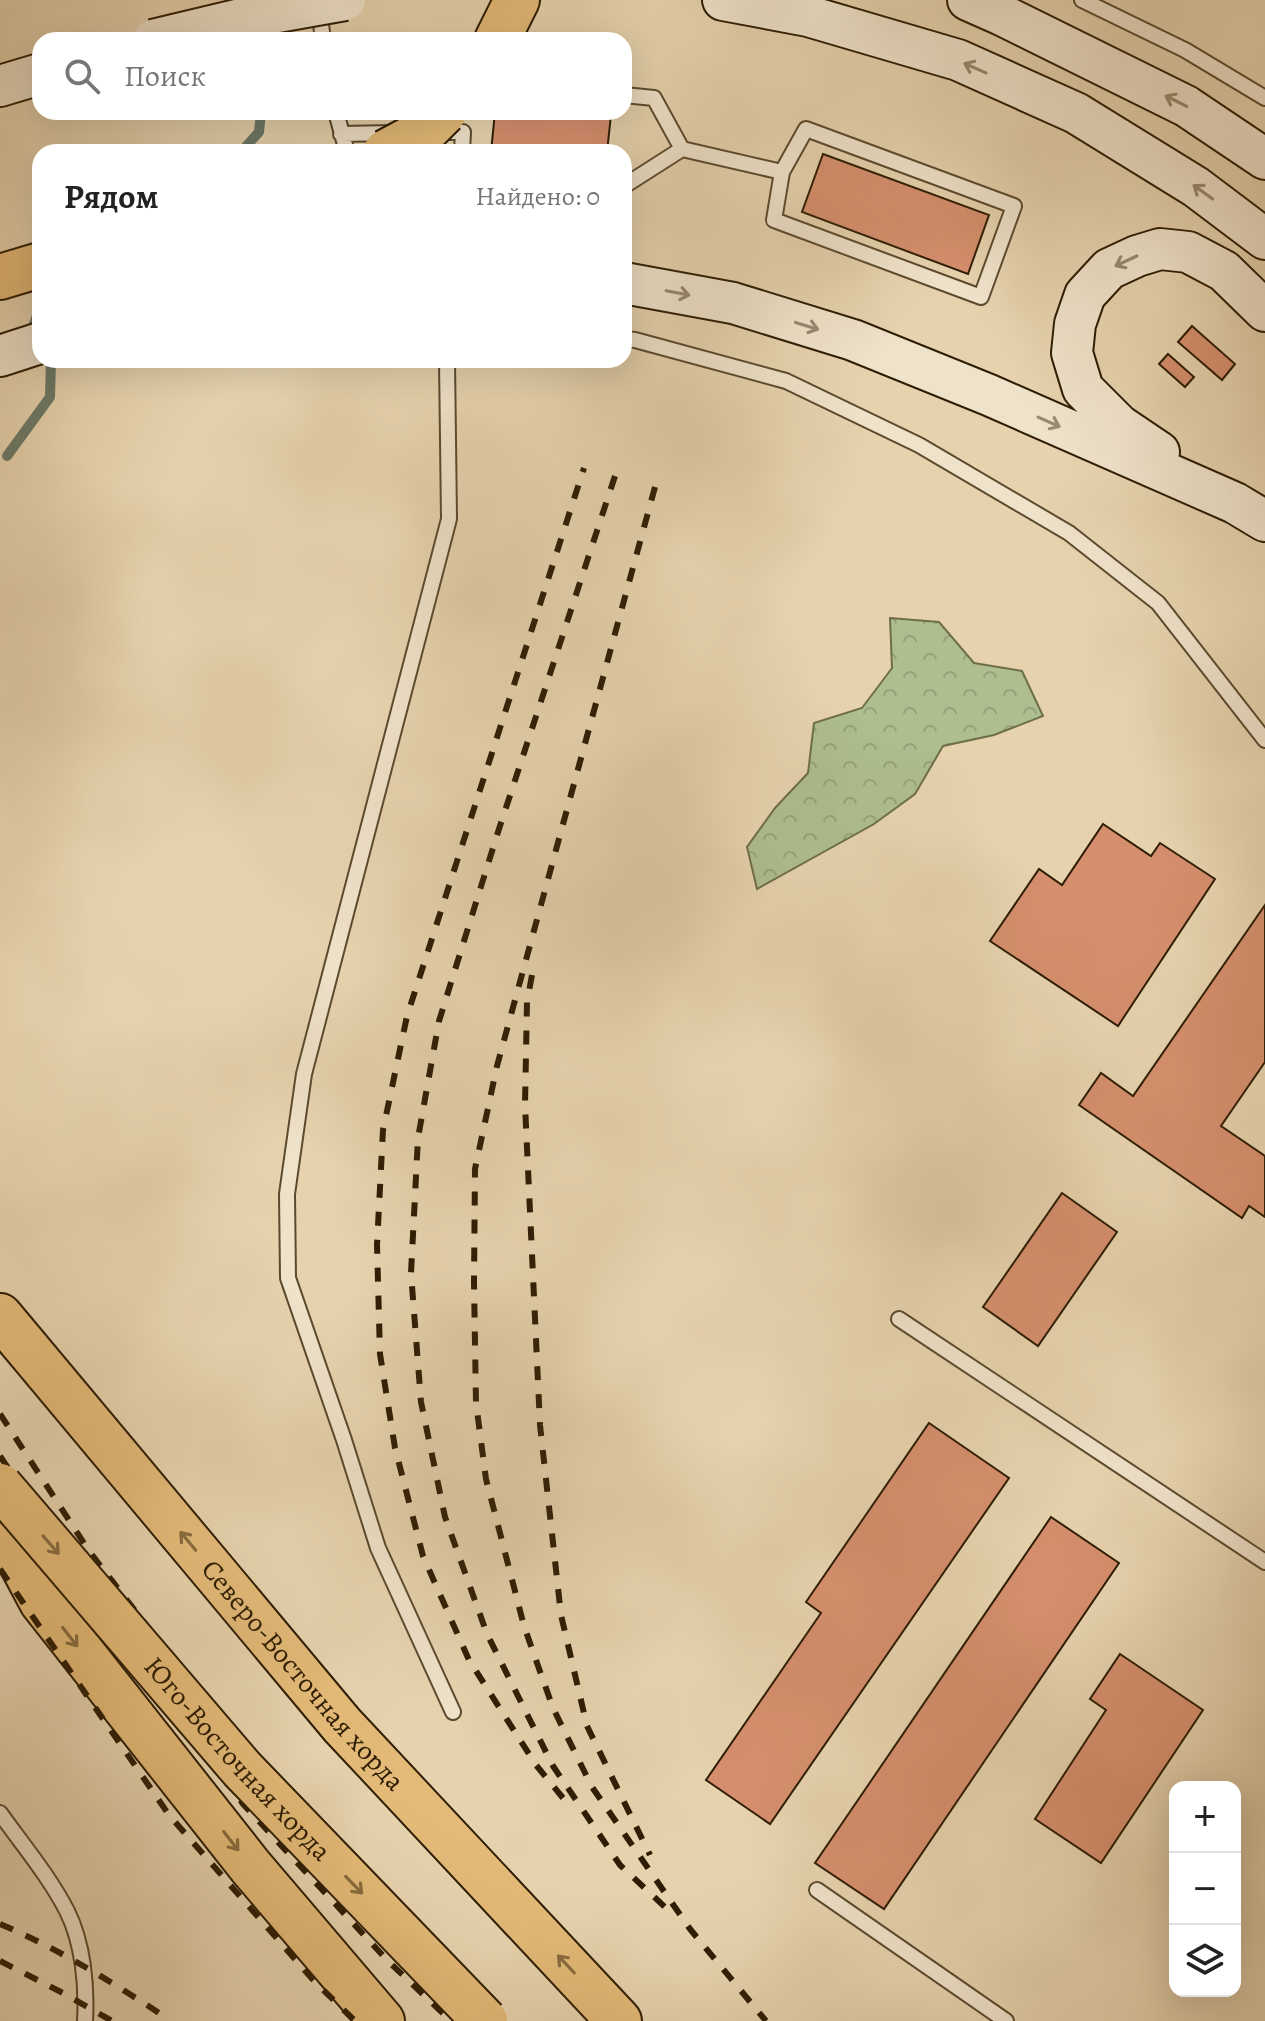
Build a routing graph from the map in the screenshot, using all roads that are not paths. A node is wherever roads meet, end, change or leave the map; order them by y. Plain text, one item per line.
1 (318, 0) edge
2 (345, 0) edge
3 (517, 0) edge
4 (723, 0) edge
5 (968, 0) edge
6 (1082, 0) edge
7 (186, 32) edge
8 (322, 32) edge
9 (501, 32) edge
10 (32, 76) edge
11 (0, 86) edge
12 (632, 96) edge
13 (1265, 98) edge
14 (338, 120) edge
15 (457, 122) edge
16 (341, 134) junction
17 (344, 144) edge
18 (401, 144) edge
19 (461, 144) edge
20 (682, 149) junction
21 (1265, 159) edge
22 (782, 172) junction
23 (632, 181) edge
24 (1265, 239) edge
25 (32, 267) edge
26 (0, 277) edge
27 (632, 284) edge
28 (1265, 311) edge
29 (632, 340) edge
30 (32, 346) edge
31 (0, 356) edge
32 (448, 368) edge
33 (1250, 512) edge
34 (1265, 740) edge
35 (0, 1316) edge
36 (899, 1319) dead end
37 (0, 1486) edge
38 (0, 1523) edge
39 (1265, 1562) edge
40 (453, 1712) dead end
41 (0, 1813) edge
42 (817, 1890) dead end
43 (85, 2021) edge
44 (382, 2021) edge
45 (485, 2021) edge
46 (619, 2021) edge
47 (1006, 2021) edge

1 - 8 lane
2 - 7 main road, bridge
3 - 9 main road
24 -> 4 main road
21 -> 5 main road
6 - 13 lane
10 - 11 main road
12 - 20 lane
14 - 16 lane
15 - 16 lane
15 - 18 main road, bridge
15 - 19 lane
16 - 17 lane
20 - 22 lane
20 - 23 lane
22 - 22 lane
25 - 26 main road
27 -> 33 main road
28 -> 33 main road
29 - 34 lane
30 - 31 main road
32 - 40 lane
46 -> 35 main road, Северо-Восточная хорда
36 - 39 lane
37 -> 45 main road, Юго-Восточная хорда, bridge
38 -> 44 main road
41 - 43 lane
42 - 47 lane

